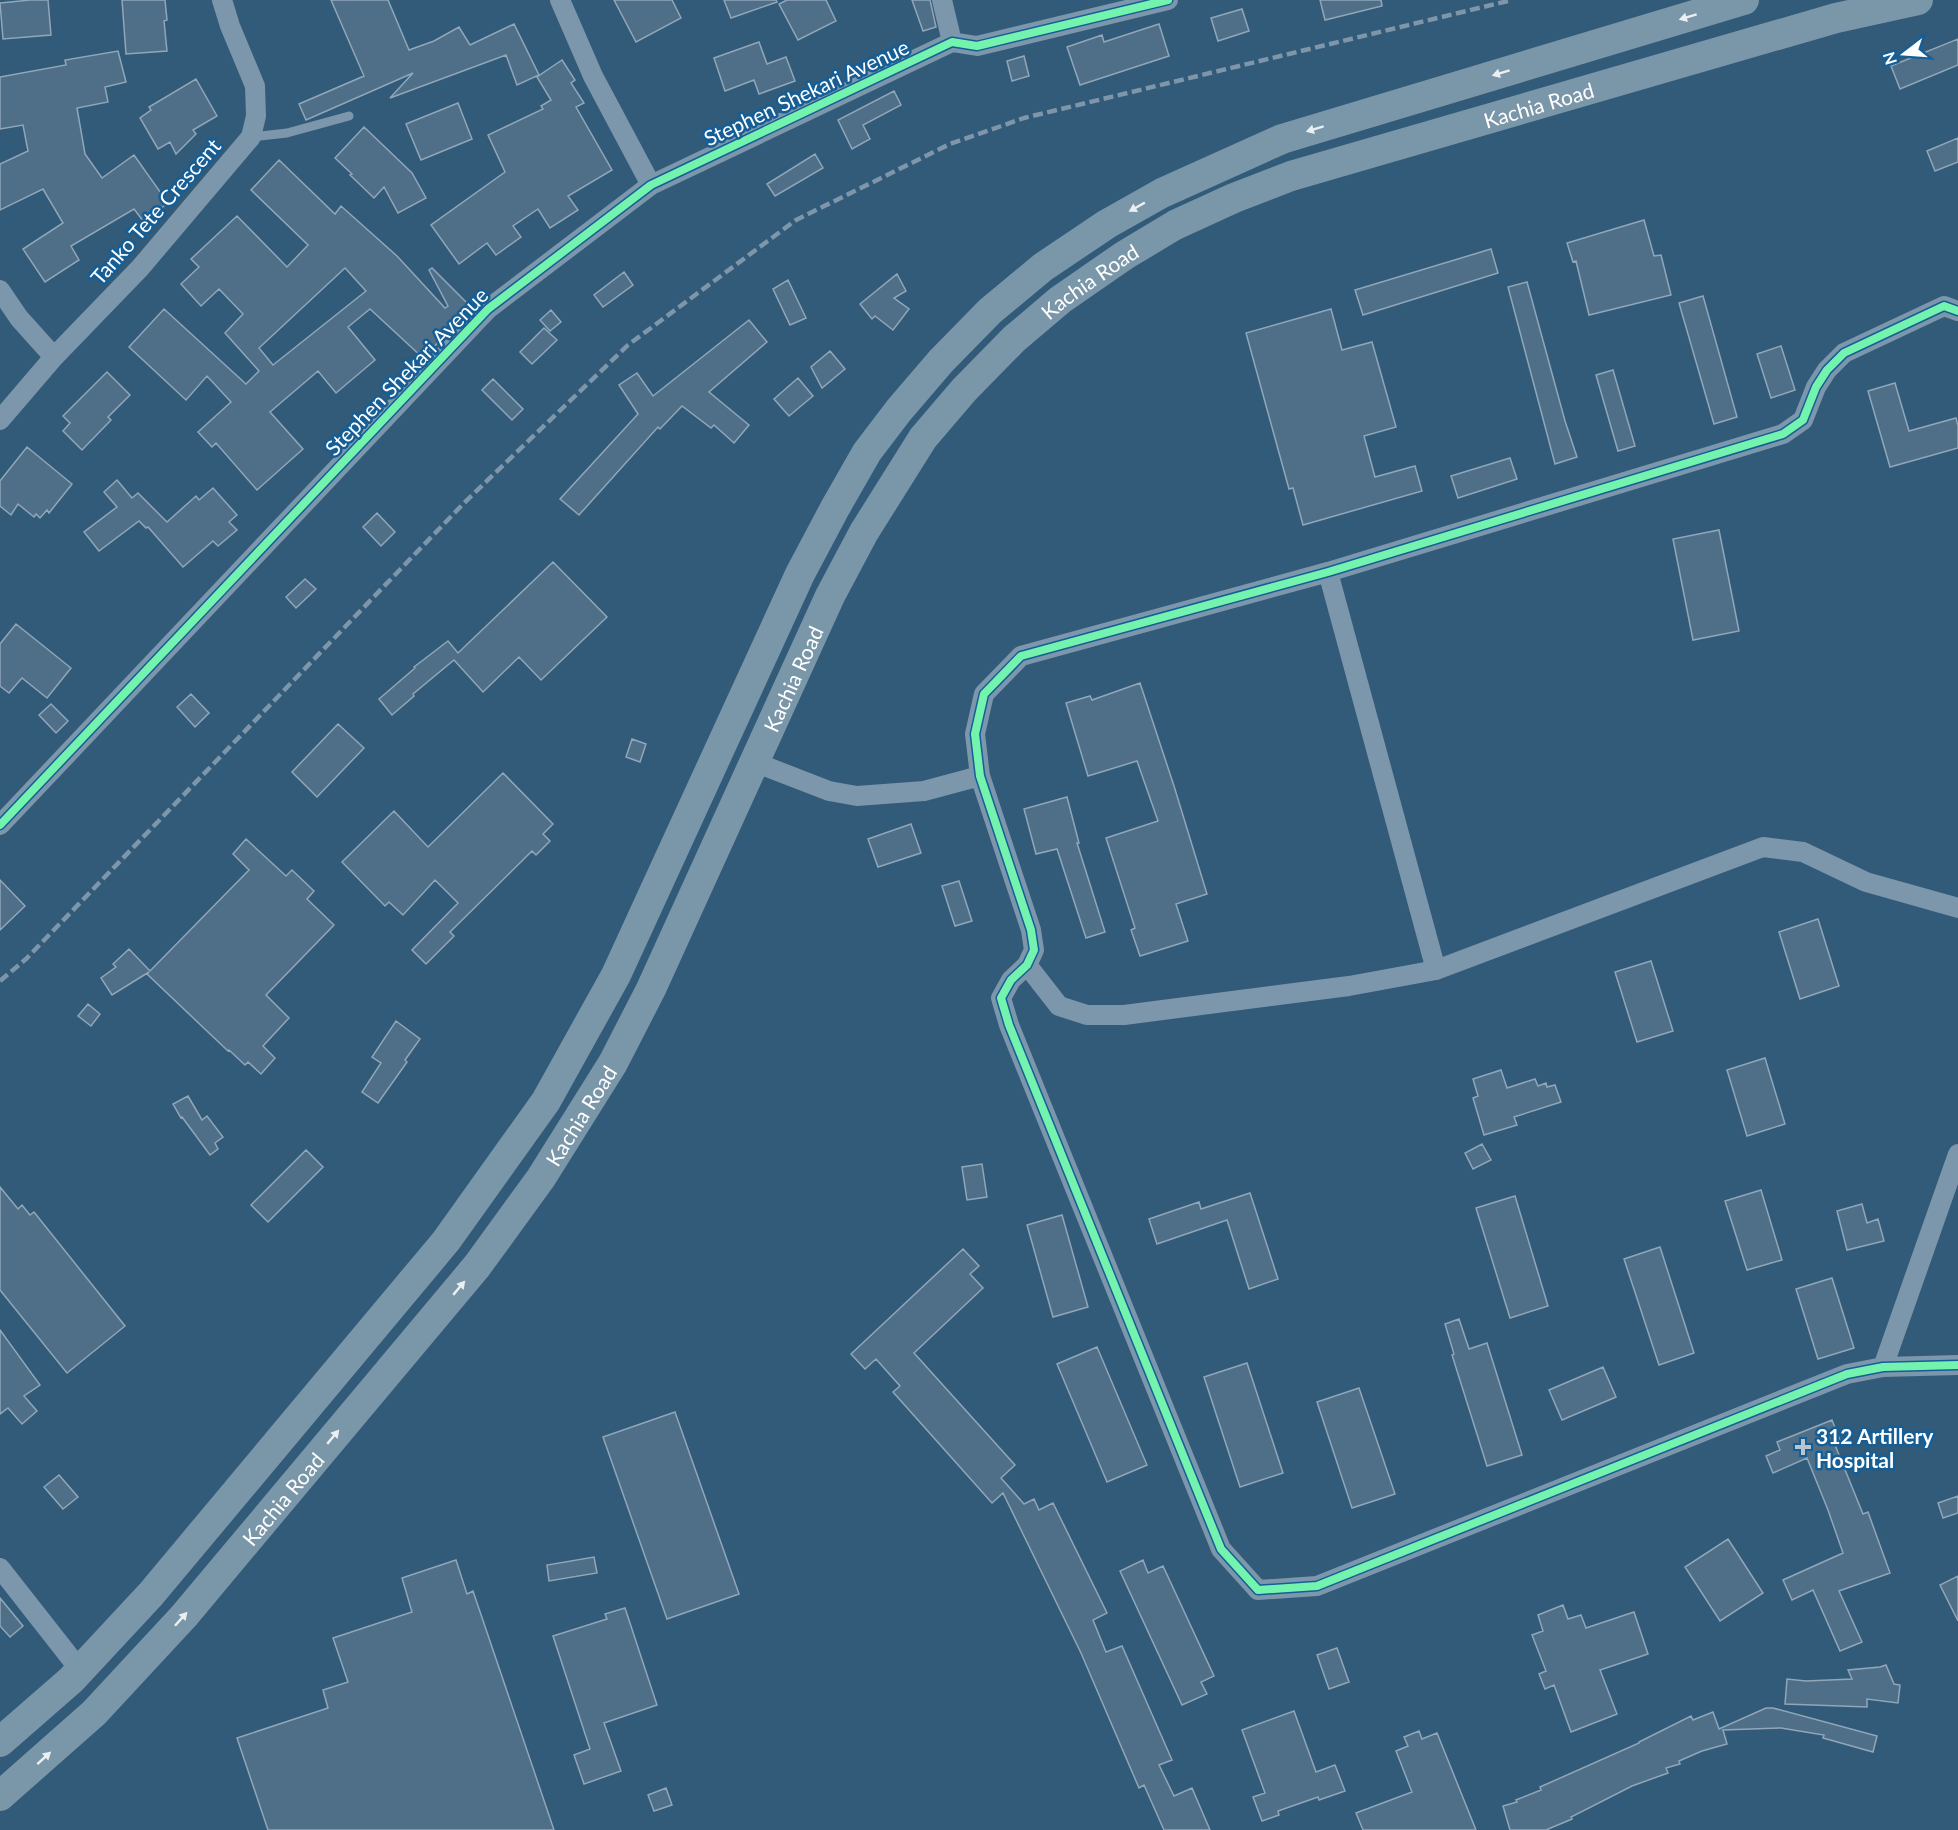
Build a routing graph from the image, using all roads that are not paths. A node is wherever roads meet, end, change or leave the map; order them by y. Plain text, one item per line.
1 (222, 0) edge
2 (560, 0) edge
3 (942, 0) edge
4 (1168, 0) edge
5 (1744, 0) edge
6 (1917, 0) edge
7 (952, 42) junction
8 (349, 116) dead end
9 (251, 137) junction
10 (651, 185) junction
11 (0, 290) edge
12 (1958, 311) edge
13 (54, 357) junction
14 (0, 420) edge
15 (1329, 572) junction
16 (754, 762) junction
17 (980, 776) junction
18 (0, 825) edge
19 (1958, 909) edge
20 (1027, 965) junction
21 (1436, 970) junction
22 (1958, 1154) edge
23 (1958, 1365) edge
24 (1883, 1366) junction
25 (0, 1568) edge
26 (80, 1670) junction
27 (0, 1742) edge
28 (0, 1796) edge

1 - 9 street, Tanko Tete Crescent
2 - 10 street
3 - 7 street
4 - 7 street
5 -> 26 main road, Kachia Road
6 - 16 main road, Kachia Road
7 - 10 street, Stephen Shekari Avenue
8 - 9 lane
9 - 13 street, Tanko Tete Crescent
10 - 18 street, Stephen Shekari Avenue
11 - 13 street
12 - 15 street
13 - 14 street, Tanko Tete Crescent
15 - 17 street
15 - 21 street
16 - 17 street
28 -> 16 main road, Kachia Road
17 - 20 street
19 - 21 street
20 - 21 street
20 - 24 street
22 - 24 street
23 - 24 street
25 - 26 street
26 - 27 main road, Kachia Road

